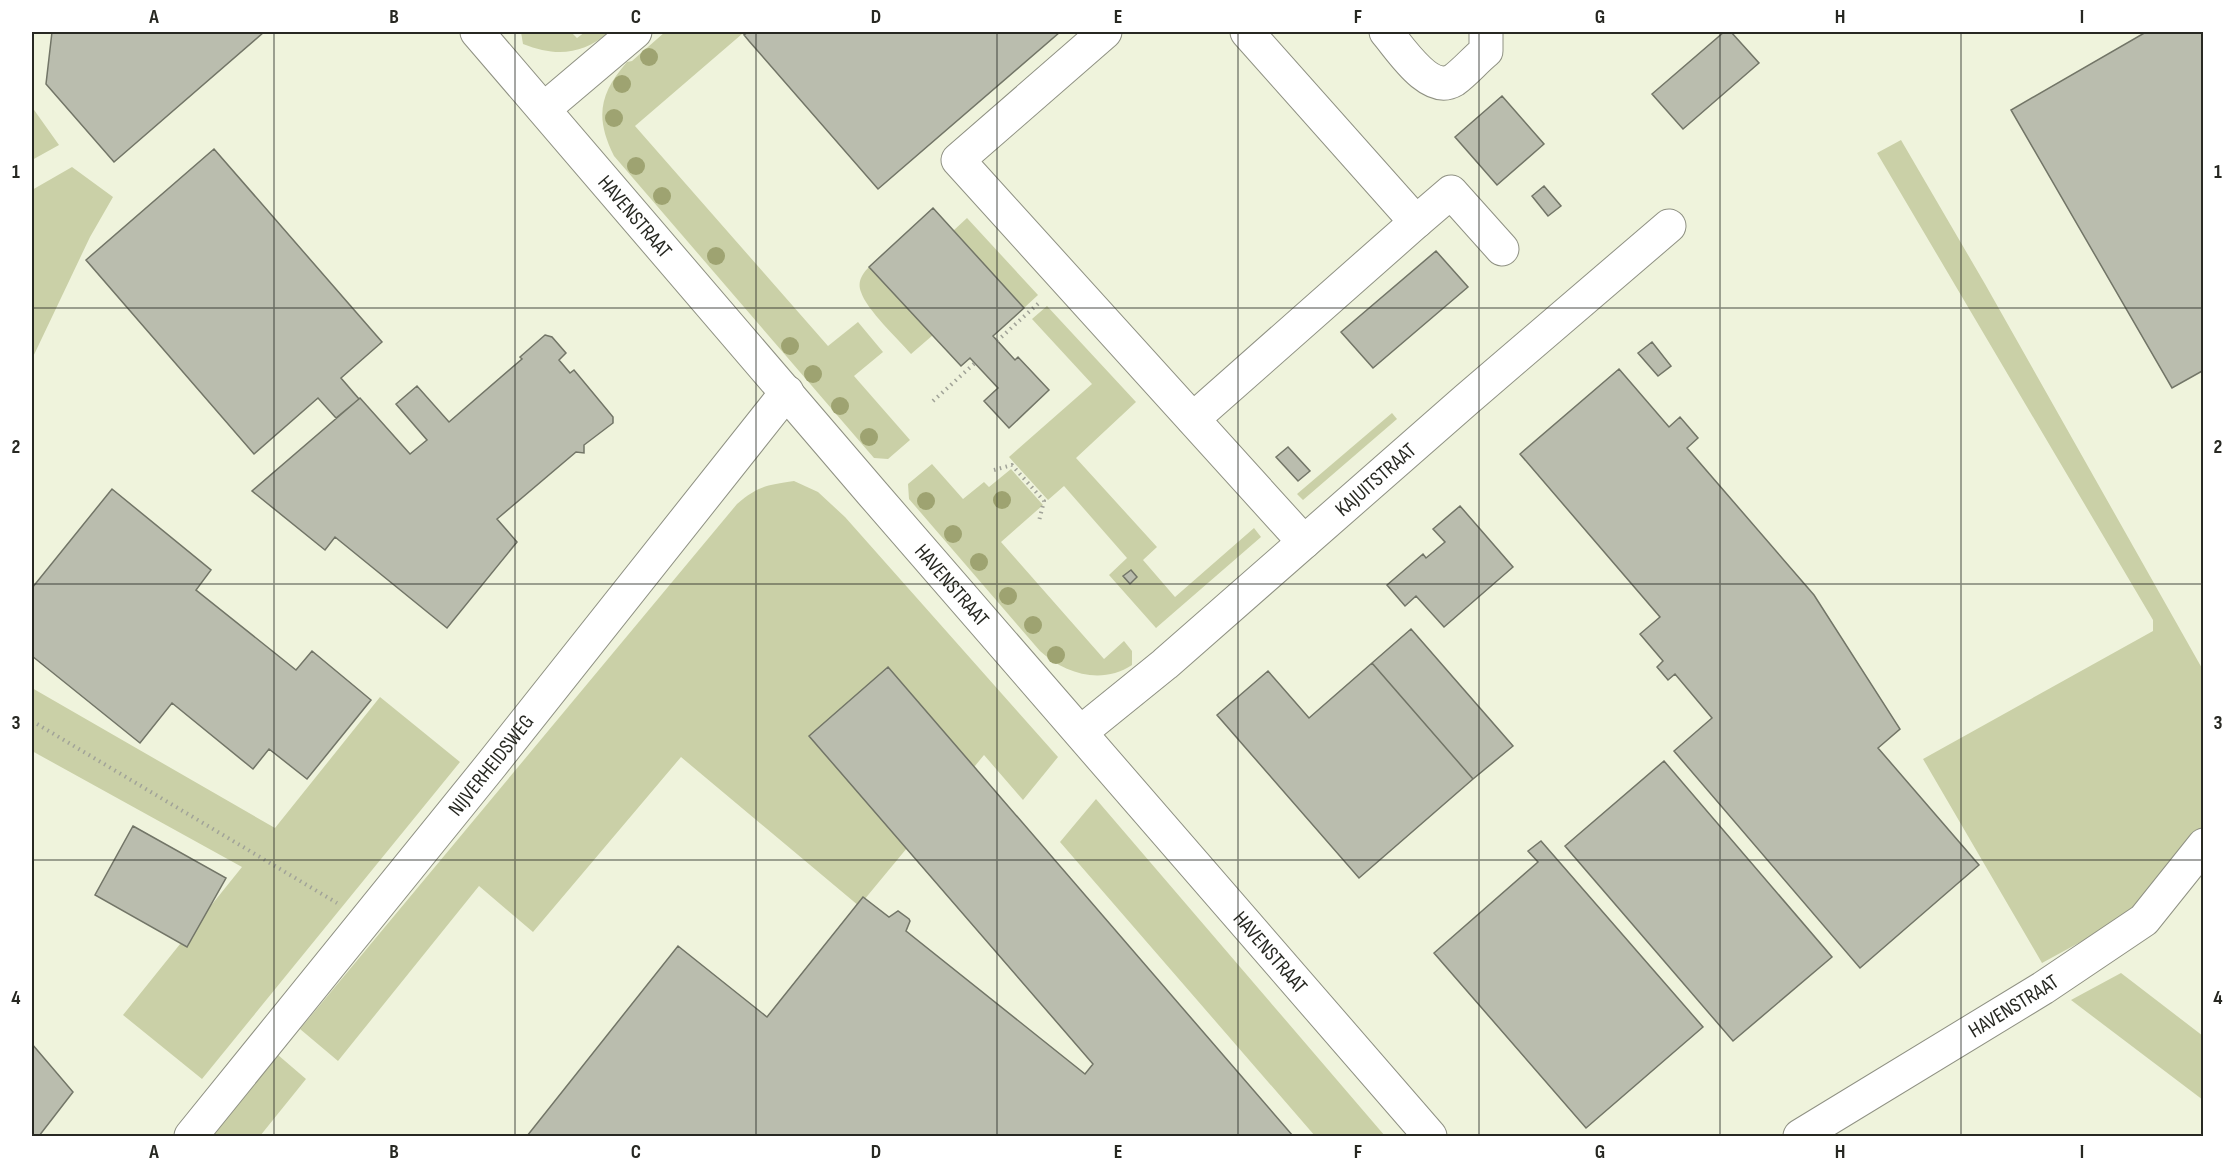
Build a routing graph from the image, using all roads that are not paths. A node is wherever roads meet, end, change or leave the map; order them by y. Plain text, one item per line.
1 (477, 32) edge
2 (635, 32) edge
3 (1105, 32) edge
4 (1247, 32) edge
5 (1386, 32) edge
6 (1486, 32) edge
7 (544, 109) junction
8 (1416, 222) junction
9 (1669, 226) dead end
10 (1502, 249) dead end
11 (787, 392) junction
12 (1193, 419) junction
13 (1304, 542) junction
14 (1082, 732) junction
15 (2204, 845) edge
16 (191, 1137) edge
17 (1430, 1137) edge
18 (1800, 1137) edge

1 - 7 street, HAVENSTRAAT
2 - 7 street
3 - 12 street
4 - 8 street
5 - 6 street
7 - 11 street, HAVENSTRAAT
8 - 10 street
8 - 12 street
9 - 13 street, KAJUITSTRAAT
11 - 14 street, HAVENSTRAAT
11 - 16 street, NIJVERHEIDSWEG
12 - 13 street
13 - 14 street, KAJUITSTRAAT
14 - 17 street, HAVENSTRAAT
15 - 18 street, HAVENSTRAAT

